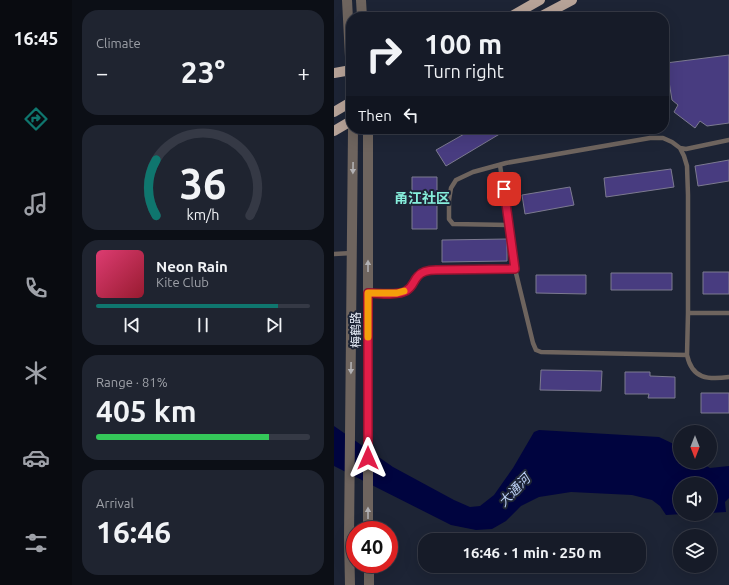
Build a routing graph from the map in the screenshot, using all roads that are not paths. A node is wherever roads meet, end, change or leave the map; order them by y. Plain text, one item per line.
1 (347, 0) edge
2 (361, 0) edge
3 (540, 0) edge
4 (572, 0) edge
5 (348, 12) edge
6 (362, 12) edge
7 (519, 12) edge
8 (549, 12) edge
9 (346, 71) edge
10 (334, 73) edge
11 (346, 105) edge
12 (334, 112) edge
13 (346, 124) edge
14 (334, 131) edge
15 (353, 134) edge
16 (368, 134) edge
17 (729, 140) edge
18 (680, 148) junction
19 (500, 165) junction
20 (509, 224) junction
21 (352, 252) junction
22 (334, 254) edge
23 (515, 269) junction
24 (368, 293) junction
25 (688, 313) junction
26 (729, 313) edge
27 (687, 355) junction
28 (729, 377) edge
29 (368, 521) edge
30 (369, 573) edge
31 (350, 585) edge
32 (369, 585) edge

1 - 5 street
2 - 6 street
3 - 7 main road
4 - 8 main road
9 - 10 main road
11 - 12 main road
13 - 14 main road
15 -> 21 street, 梅鹤路
24 -> 16 street, 梅鹤路
17 - 18 lane
18 - 19 lane
18 - 25 lane
19 - 20 lane
19 - 20 lane
20 - 23 lane
21 - 22 lane
21 -> 31 street, 梅鹤路
23 - 24 lane
23 - 27 lane
29 -> 24 street, 梅鹤路
25 - 26 lane
25 - 27 lane
27 - 28 lane
30 - 32 street

